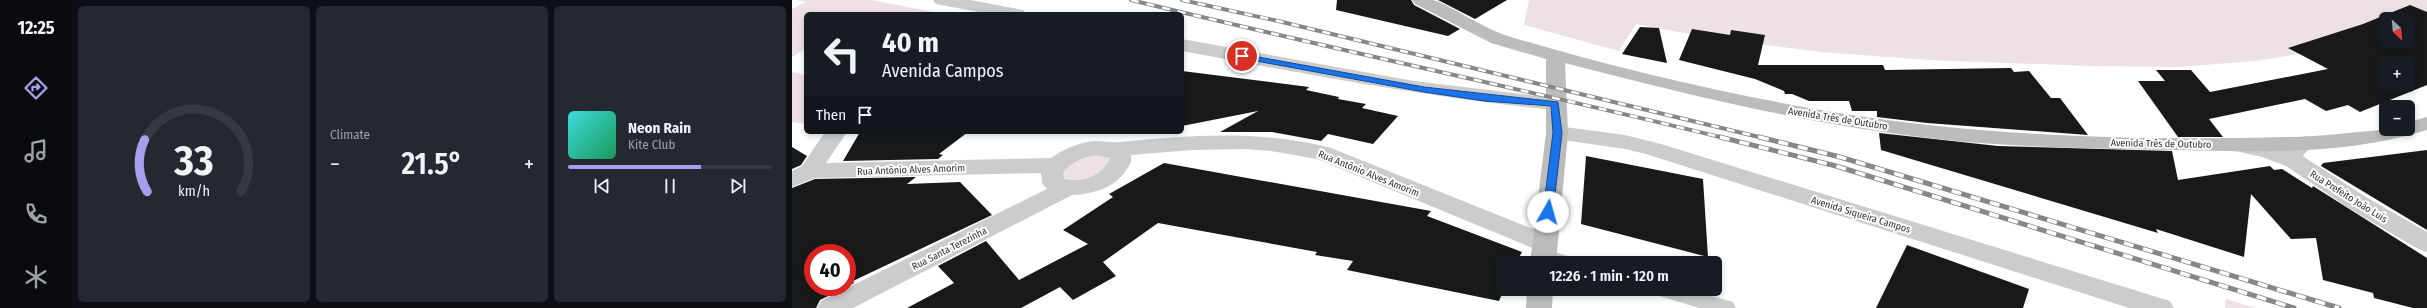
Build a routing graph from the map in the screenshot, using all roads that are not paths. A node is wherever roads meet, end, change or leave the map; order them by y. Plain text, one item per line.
1 (942, 0) edge
2 (1421, 0) edge
3 (1006, 12) edge
4 (1184, 45) edge
5 (1556, 55) junction
6 (1555, 104) junction
7 (2427, 123) edge
8 (1557, 133) junction
9 (835, 134) edge
10 (2230, 144) junction
11 (2300, 152) junction
12 (1117, 156) junction
13 (1056, 165) junction
14 (802, 176) edge
15 (1068, 188) junction
16 (2427, 243) edge
17 (1543, 254) edge
18 (1540, 296) edge
19 (1684, 296) edge
20 (830, 308) edge
21 (1539, 308) edge
22 (1726, 308) edge
23 (2161, 308) edge

1 - 3 street
2 - 5 main road, Avenida Três de Outubro
4 - 6 street
5 - 6 main road
5 - 10 main road, Avenida Três de Outubro
6 - 8 main road
7 - 11 main road, Avenida Três de Outubro
8 - 17 main road
8 - 23 street, Avenida Siqueira Campos
9 - 14 street, Rua Antônio Alves Amorim
10 - 11 street, Rua Prefeito João Luís
10 - 11 main road, Avenida Três de Outubro
11 - 16 street, Rua Prefeito João Luís
12 - 13 street
12 - 15 street, Rua Santa Terezinha
12 - 17 street, Rua Antônio Alves Amorim
13 - 14 street, Rua Antônio Alves Amorim
13 - 15 street
15 - 20 street, Rua Santa Terezinha
18 - 21 main road
19 - 22 lane

